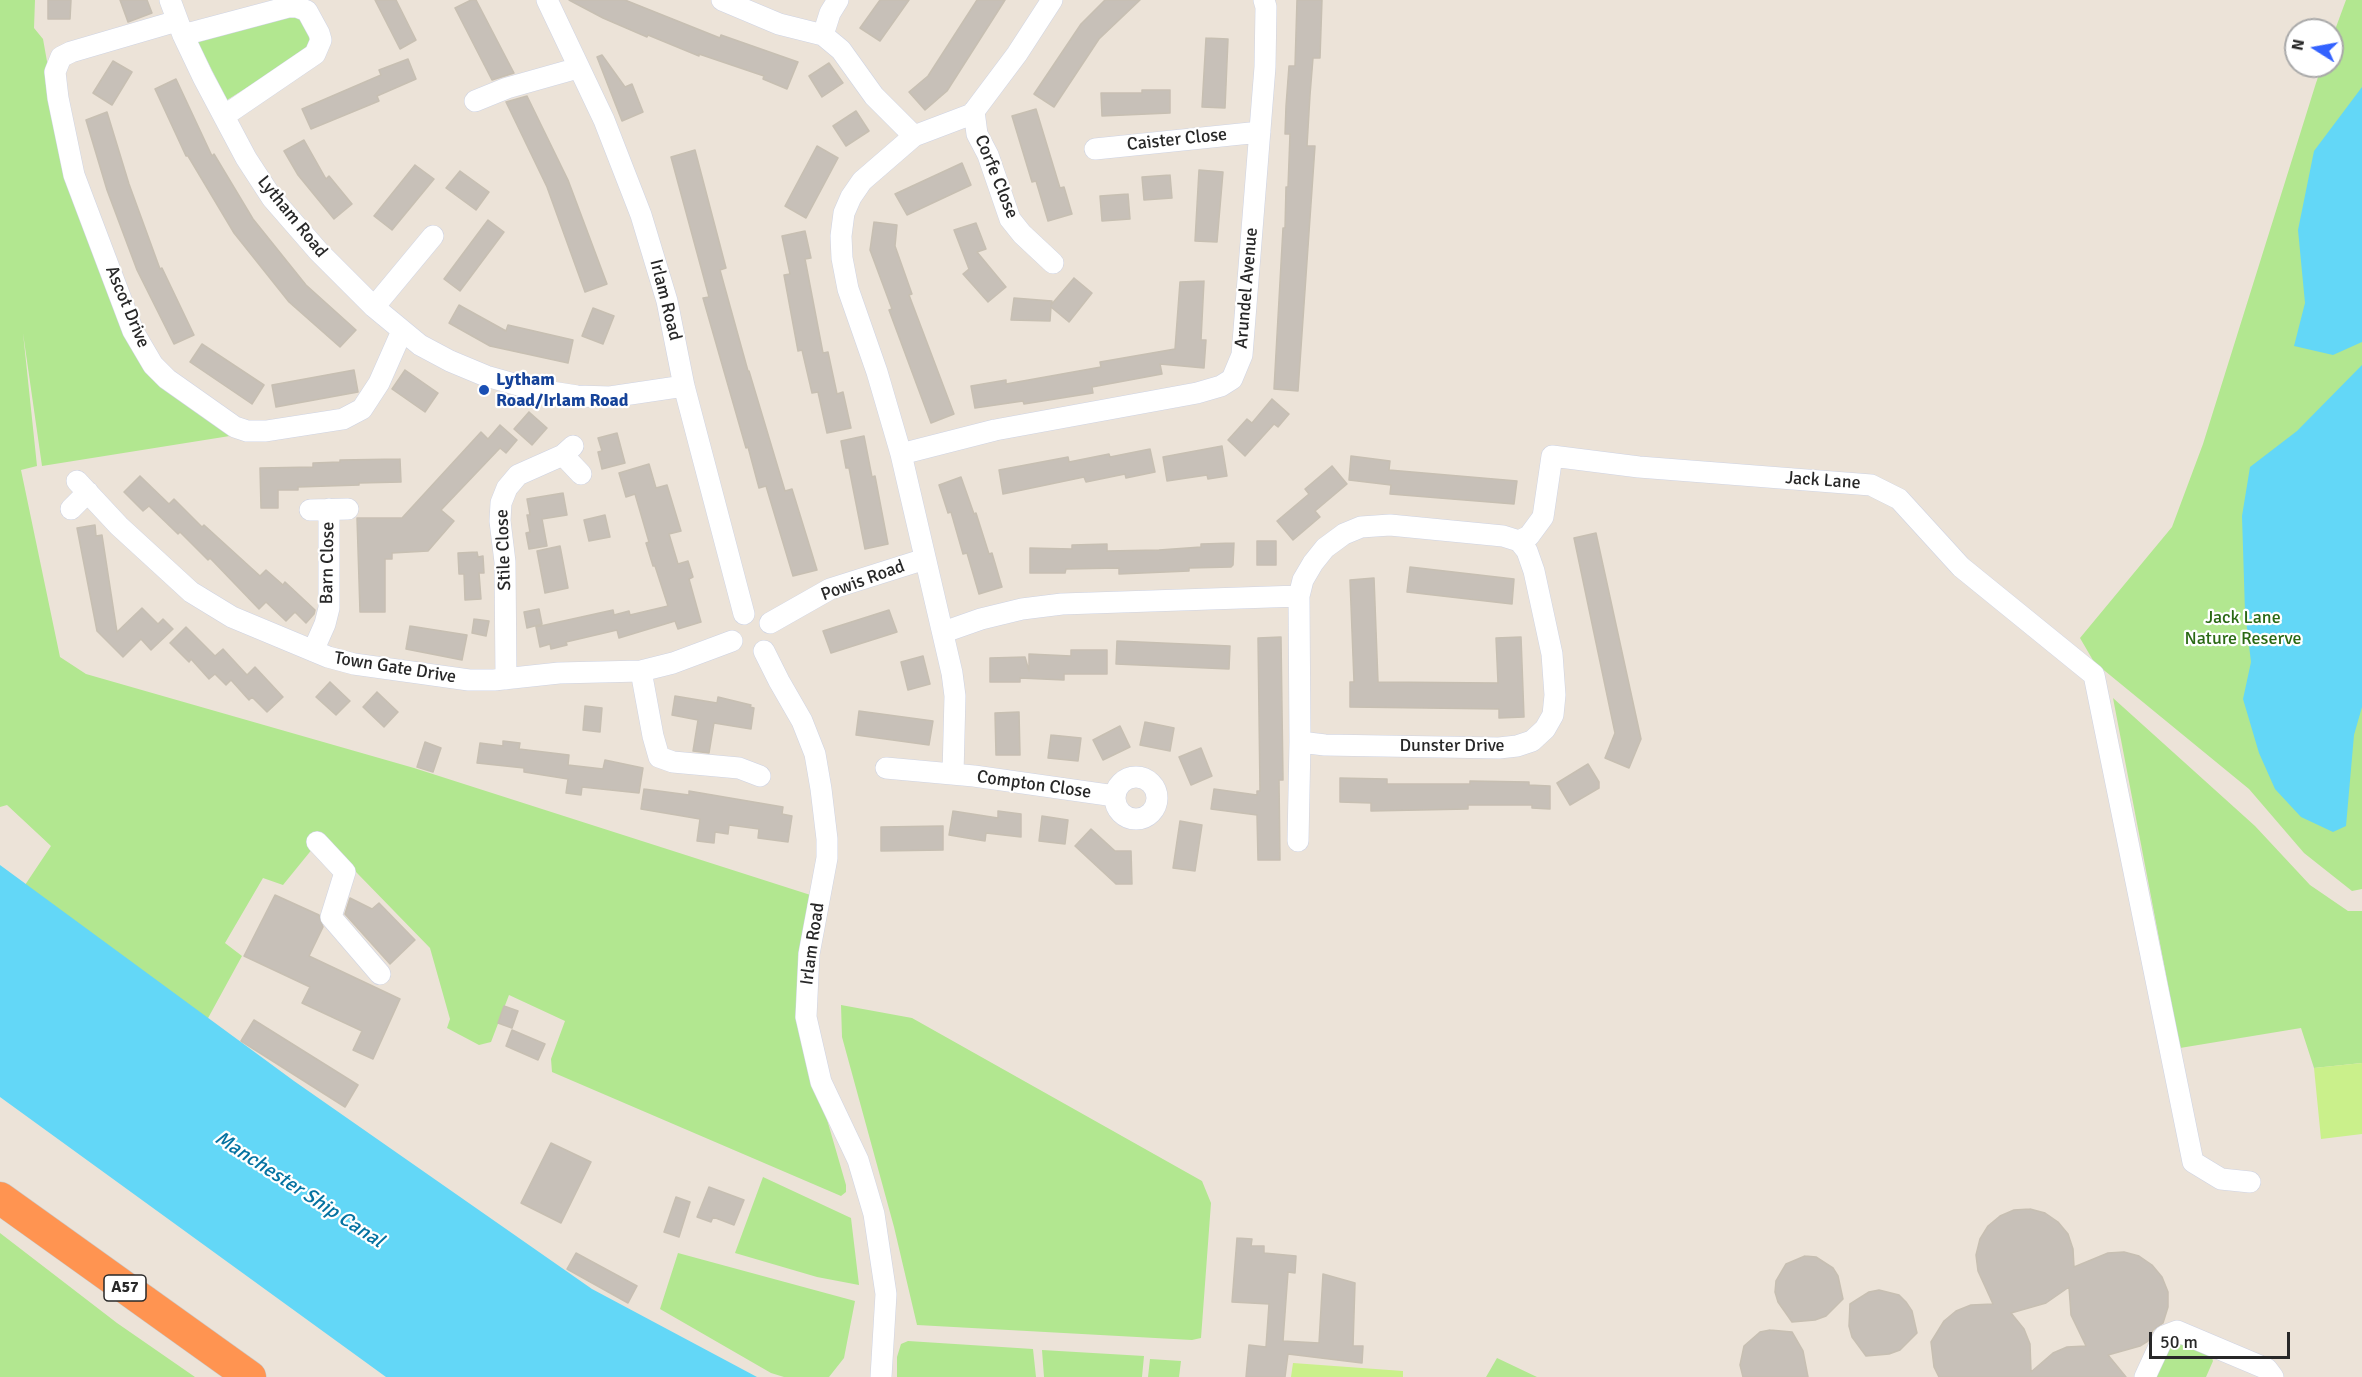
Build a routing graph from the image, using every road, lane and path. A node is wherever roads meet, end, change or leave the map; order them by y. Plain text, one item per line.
1 (170, 0) edge
2 (547, 0) edge
3 (722, 0) edge
4 (838, 0) edge
5 (1052, 0) edge
6 (1264, 0) edge
7 (180, 28) junction
8 (823, 35) junction
9 (578, 68) junction
10 (475, 101) dead end
11 (974, 111) junction
12 (224, 116) junction
13 (1260, 132) junction
14 (914, 136) junction
15 (1106, 154) dead end
16 (433, 236) dead end
17 (1039, 259) dead end
18 (374, 307) junction
19 (402, 331) junction
20 (684, 386) junction
21 (901, 454) junction
22 (581, 474) dead end
23 (71, 509) dead end
24 (329, 509) dead end
25 (1519, 541) junction
26 (926, 559) junction
27 (1299, 596) junction
28 (744, 614) junction
29 (770, 623) junction
30 (944, 632) junction
31 (732, 641) junction
32 (313, 651) junction
33 (764, 651) junction
34 (641, 671) junction
35 (506, 679) junction
36 (1300, 742) junction
37 (897, 774) dead end
38 (953, 774) junction
39 (760, 776) dead end
40 (1115, 796) dead end
41 (1298, 841) dead end
42 (317, 842) dead end
43 (380, 974) dead end
44 (2250, 1182) dead end
45 (0, 1198) edge
46 (878, 1375) edge
47 (250, 1377) edge
48 (2145, 1377) edge
49 (2273, 1377) edge

1 - 7 street, Lytham Road
2 - 9 street, Irlam Road
3 - 8 street
4 - 8 street
5 - 11 street
6 - 13 street, Arundel Avenue
7 - 12 street, Lytham Road
7 - 12 street
7 - 19 street, Ascot Drive
8 - 14 street
9 - 10 street
9 - 20 street, Irlam Road
11 - 14 street
11 - 17 street, Corfe Close
12 - 18 street, Lytham Road
13 - 15 street, Caister Close
13 - 21 street, Arundel Avenue
14 - 21 street
16 - 18 street
18 - 19 street, Lytham Road
19 - 20 street, Lytham Road
20 - 28 street, Irlam Road
21 - 26 street
22 - 35 street, Stile Close
23 - 32 street, Town Gate Drive
24 - 32 street, Barn Close
25 - 27 street
25 - 36 street, Dunster Drive
25 - 44 street, Jack Lane
26 - 29 street, Powis Road
26 - 30 street
27 - 30 street
27 - 36 street
28 - 29 street
28 - 31 street
29 - 33 street
30 - 38 street, Compton Close
31 - 33 street
31 - 34 street, Town Gate Drive
32 - 35 street, Town Gate Drive
33 - 46 street, Irlam Road
34 - 35 street, Town Gate Drive
34 - 39 street
36 - 41 street
37 - 38 street, Compton Close
38 - 40 street, Compton Close
42 - 43 street
45 - 47 highway, A57
48 - 49 street

